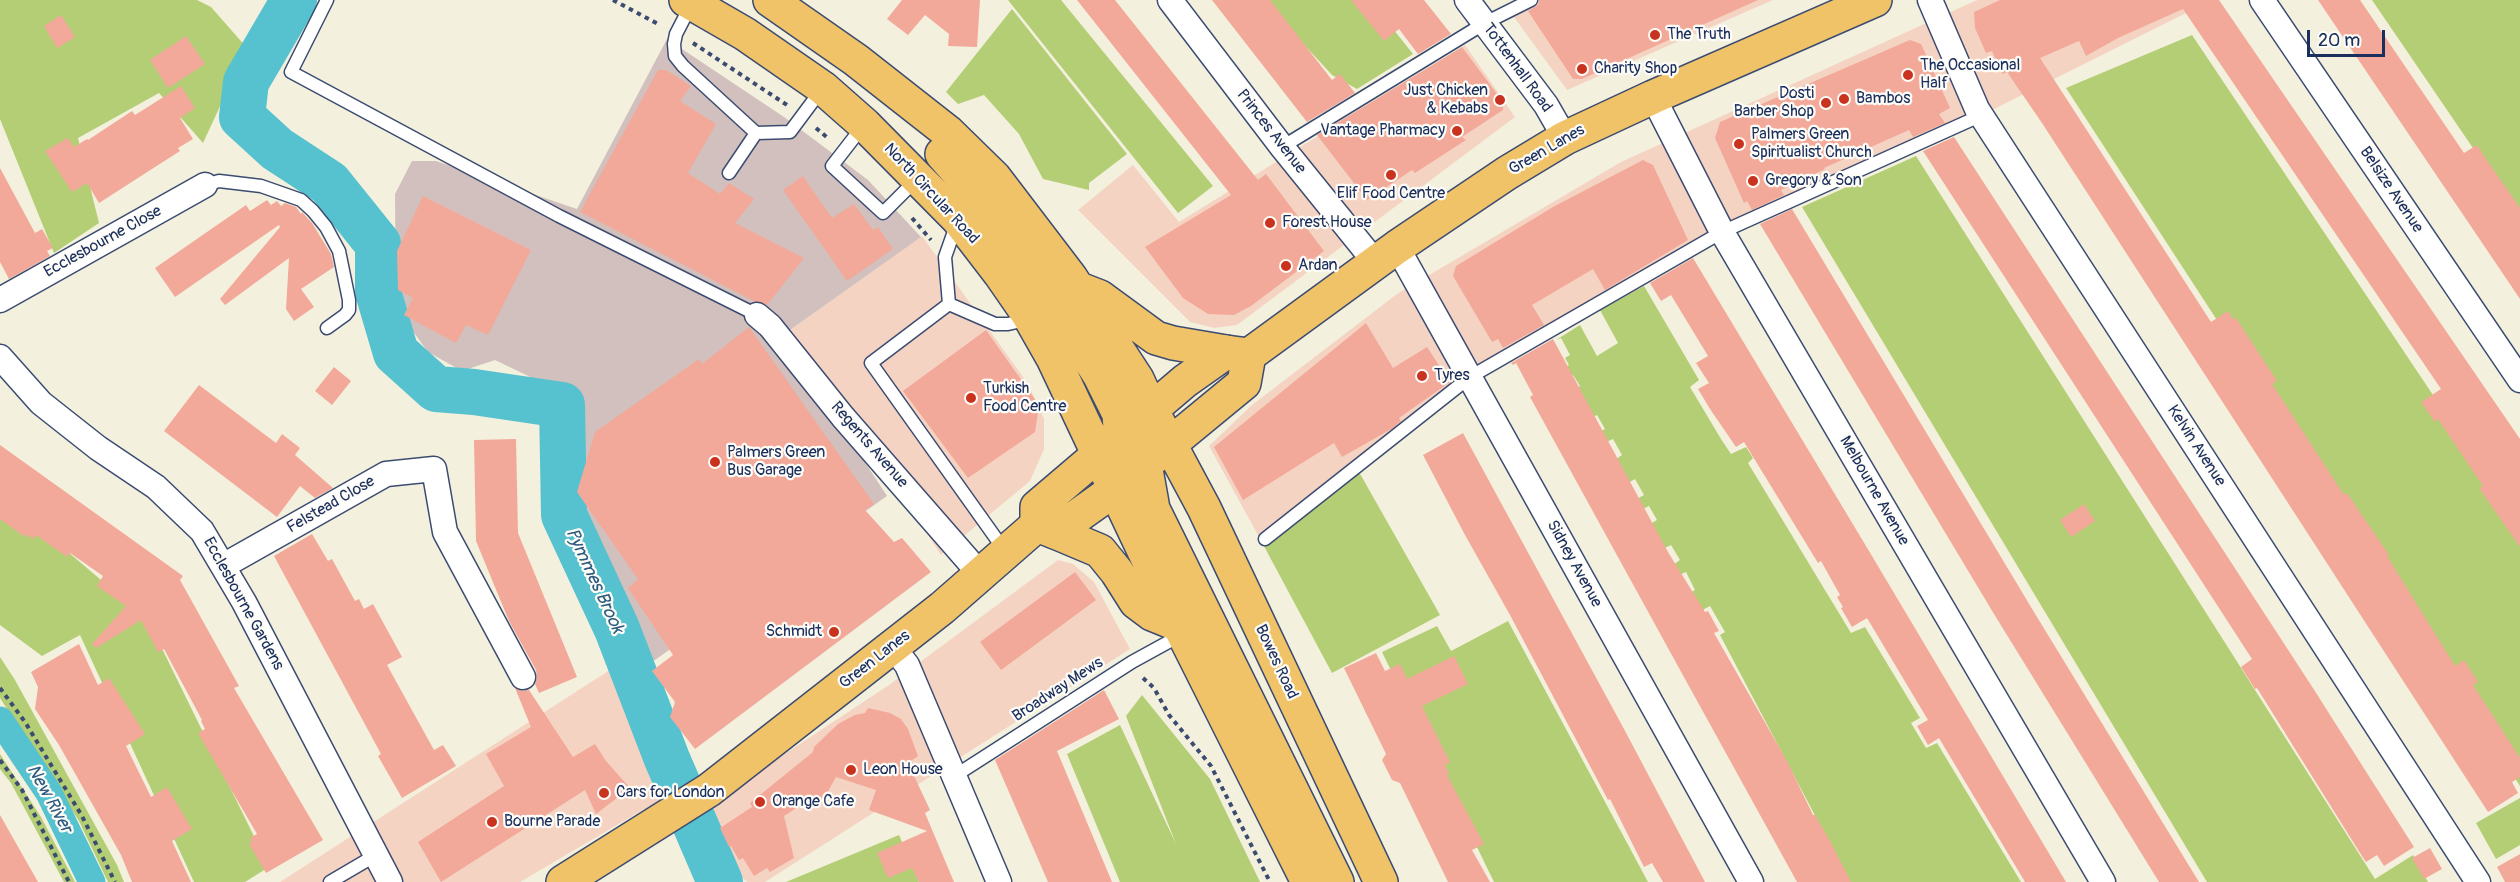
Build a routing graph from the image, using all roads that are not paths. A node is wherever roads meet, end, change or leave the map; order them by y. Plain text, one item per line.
1 (327, 0) edge
2 (770, 0) edge
3 (1170, 0) edge
4 (1467, 0) edge
5 (1532, 0) edge
6 (1875, 0) edge
7 (1930, 0) edge
8 (2262, 0) edge
9 (689, 2) edge
10 (1826, 10) edge
11 (1485, 23) junction
12 (823, 88) junction
13 (1653, 97) junction
14 (903, 99) junction
15 (1982, 115) junction
16 (865, 125) junction
17 (756, 133) junction
18 (1564, 138) junction
19 (1282, 147) junction
20 (729, 173) dead end
21 (918, 177) junction
22 (205, 184) joint
23 (958, 219) junction
24 (1722, 232) junction
25 (1386, 255) junction
26 (1078, 289) junction
27 (0, 300) edge
28 (949, 304) junction
29 (757, 315) joint
30 (1031, 319) junction
31 (327, 328) dead end
32 (1238, 354) junction
33 (0, 357) edge
34 (1470, 377) junction
35 (2520, 380) edge
36 (1151, 409) junction
37 (1108, 448) junction
38 (1157, 454) junction
39 (1114, 490) junction
40 (1046, 529) junction
41 (1265, 539) dead end
42 (1007, 553) junction
43 (223, 566) junction
44 (981, 575) junction
45 (1181, 630) junction
46 (892, 646) junction
47 (523, 677) dead end
48 (953, 777) junction
49 (376, 855) junction
50 (330, 882) edge
51 (390, 882) edge
52 (563, 882) edge
53 (999, 882) edge
54 (1308, 882) edge
55 (1337, 882) edge
56 (1381, 882) edge
57 (1751, 882) edge
58 (2103, 882) edge
59 (2478, 882) edge

1 - 29 lane
2 - 14 main road
3 - 19 street, Princes Avenue
4 - 11 street, Tottenhall Road
5 - 11 lane
6 - 10 main road, Green Lanes
7 - 15 street, Kelvin Avenue
8 - 35 street, Belsize Avenue
9 - 12 main road, North Circular Road
9 - 17 lane
10 - 13 main road, Green Lanes
11 - 18 street, Tottenhall Road
11 - 19 lane
12 - 16 main road, North Circular Road
12 - 17 lane
13 - 18 main road, Green Lanes
13 - 24 street, Melbourne Avenue
14 - 26 main road
14 - 37 main road
15 - 24 lane
15 - 59 street, Kelvin Avenue
16 - 21 main road, North Circular Road
16 - 21 lane
17 - 20 lane
18 - 25 main road, Green Lanes
19 - 25 street, Princes Avenue
21 - 23 main road, North Circular Road
22 - 27 street, Ecclesbourne Close
22 - 31 lane
23 - 28 lane
23 - 30 main road, North Circular Road
24 - 34 lane
24 - 58 street, Melbourne Avenue
25 - 32 main road, Green Lanes
25 - 34 street, Sidney Avenue
26 - 32 main road
26 - 36 main road
28 - 30 lane
28 - 42 lane
29 - 44 street, Regents Avenue
30 - 37 main road, North Circular Road
32 - 36 main road, Green Lanes
32 - 38 main road, Green Lanes
33 - 43 street, Ecclesbourne Gardens
34 - 41 lane
34 - 57 street, Sidney Avenue
36 - 37 main road, Green Lanes
36 - 38 main road
37 - 39 main road, North Circular Road
37 - 40 main road, Green Lanes
38 - 39 main road, Green Lanes
38 - 55 main road
38 - 56 main road, Bowes Road
39 - 40 main road, Green Lanes
39 - 45 main road
40 - 42 main road, Green Lanes
40 - 45 main road
42 - 44 main road, Green Lanes
43 - 47 street, Felstead Close
43 - 49 street, Ecclesbourne Gardens
44 - 46 main road, Green Lanes
45 - 48 lane, Broadway Mews
45 - 54 main road
46 - 48 street
46 - 52 main road, Green Lanes
48 - 53 street
49 - 50 lane
49 - 51 street, Ecclesbourne Gardens

